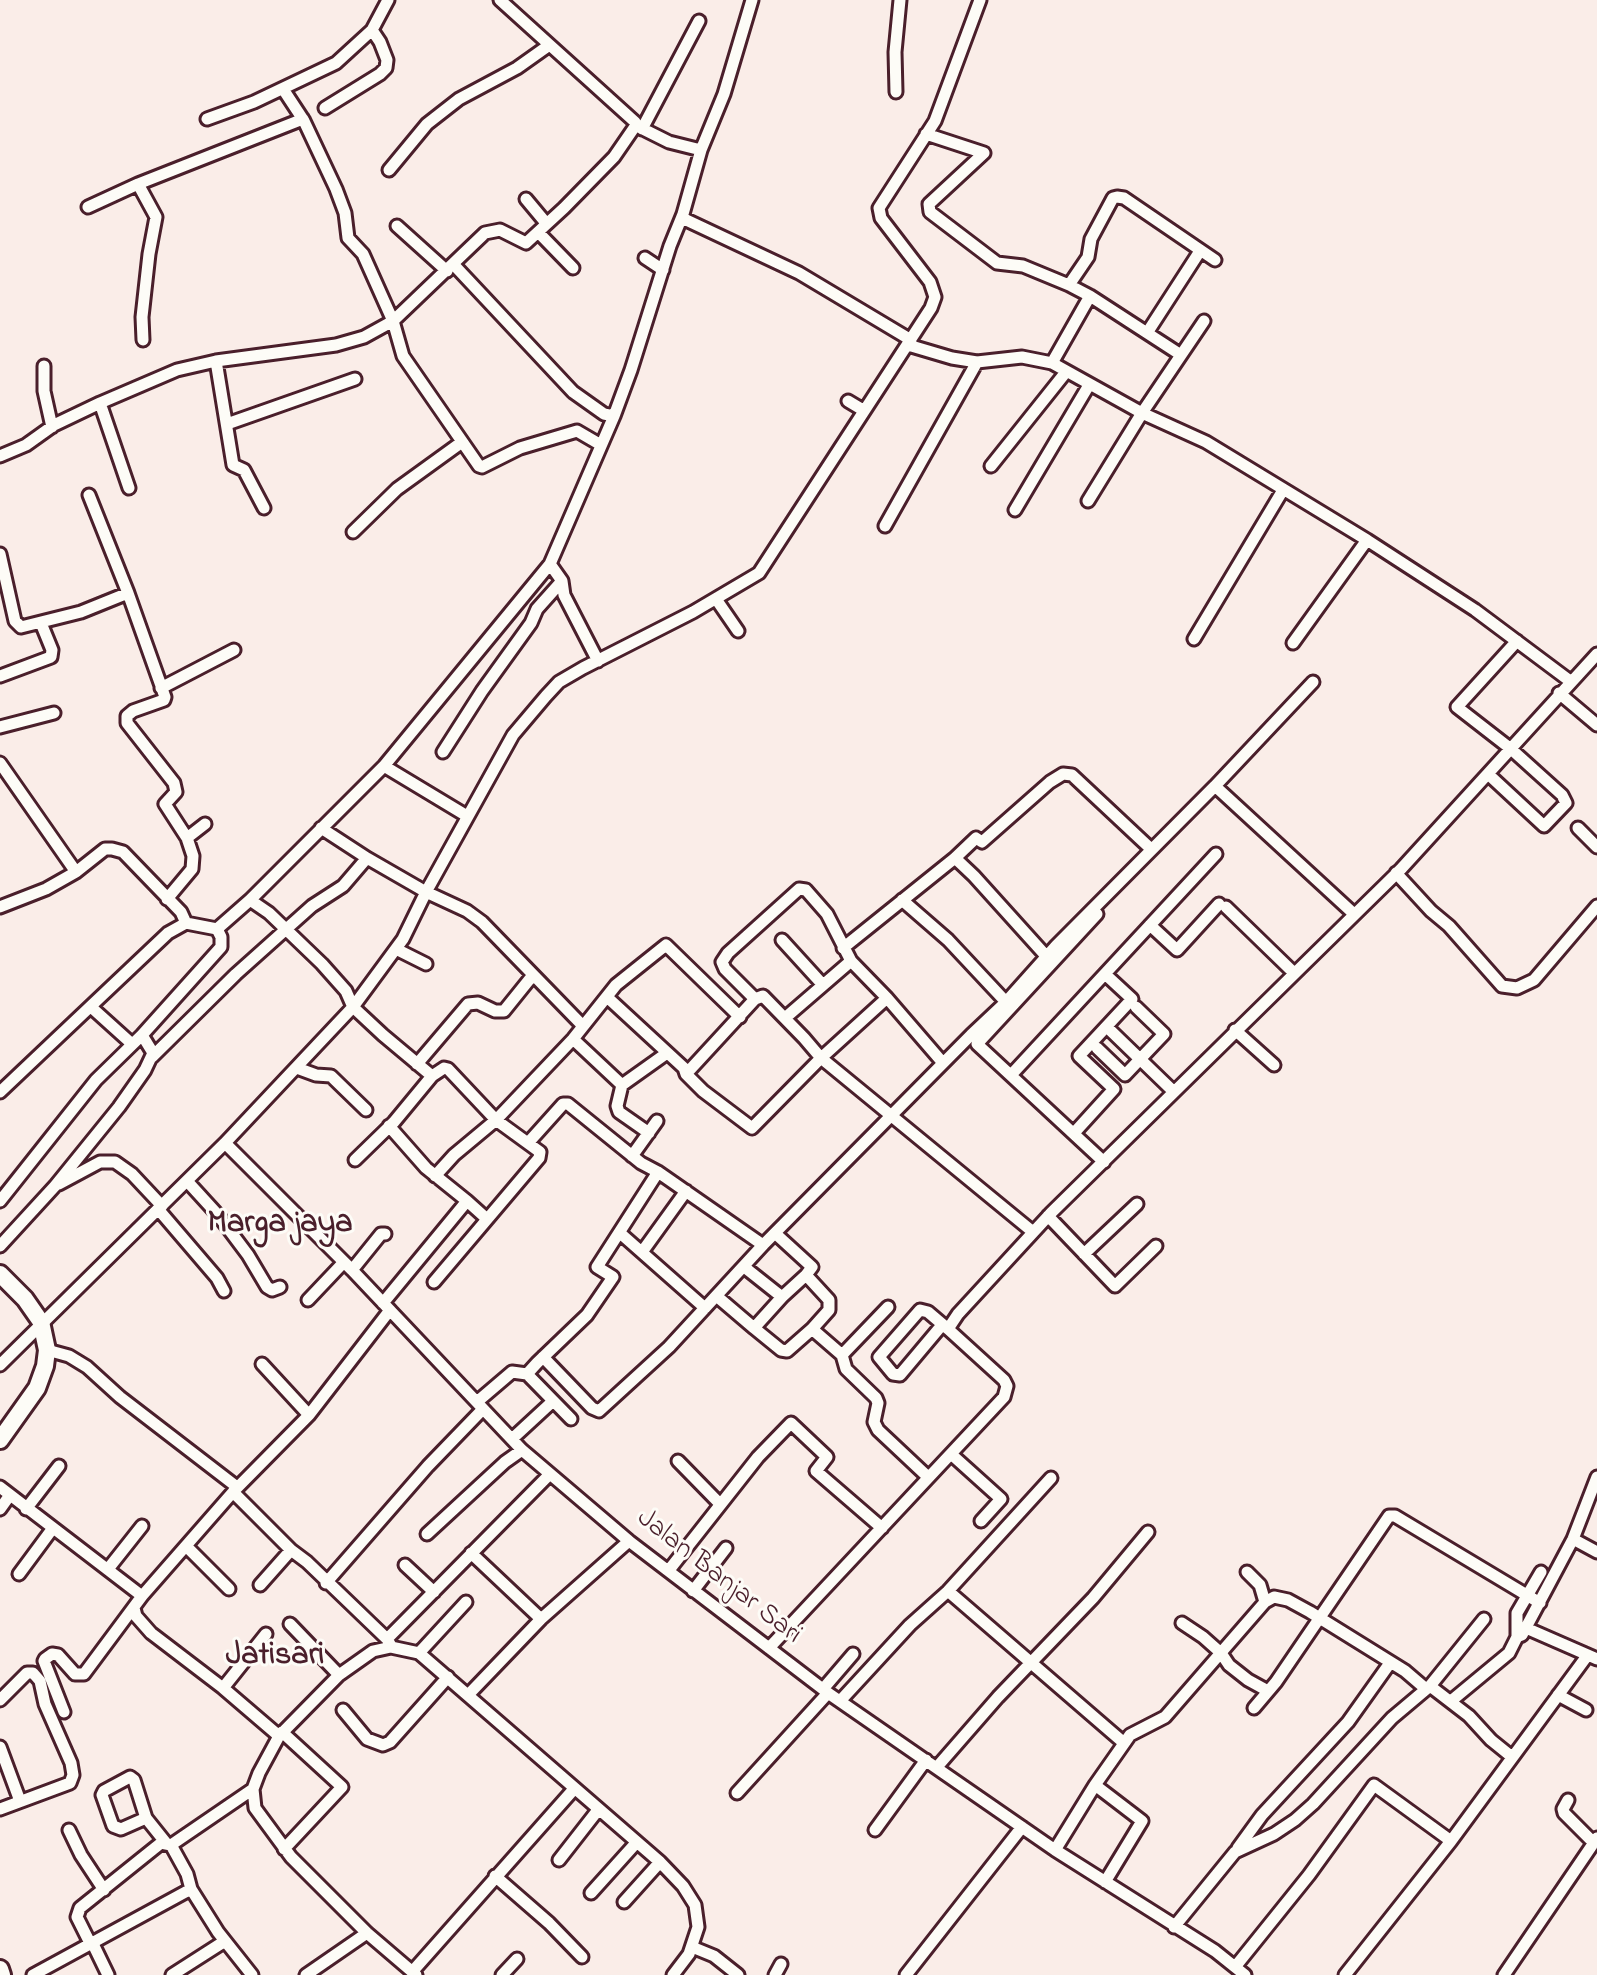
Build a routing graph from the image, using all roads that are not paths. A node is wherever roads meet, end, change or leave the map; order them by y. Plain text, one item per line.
1 (388, 0) edge
2 (500, 0) edge
3 (752, 0) edge
4 (900, 0) edge
5 (980, 0) edge
6 (699, 21) dead end
7 (374, 26) junction
8 (548, 46) junction
9 (283, 89) junction
10 (896, 92) dead end
11 (325, 108) dead end
12 (207, 119) dead end
13 (303, 119) junction
14 (639, 127) junction
15 (926, 134) junction
16 (701, 150) junction
17 (389, 170) dead end
18 (138, 184) junction
19 (526, 199) dead end
20 (88, 207) dead end
21 (682, 218) junction
22 (397, 226) dead end
23 (542, 228) junction
24 (1200, 251) junction
25 (645, 258) dead end
26 (1215, 260) dead end
27 (450, 268) junction
28 (573, 268) dead end
29 (663, 270) junction
30 (1069, 285) junction
31 (1090, 296) junction
32 (393, 321) junction
33 (1204, 321) dead end
34 (1147, 333) junction
35 (143, 340) dead end
36 (909, 342) junction
37 (1181, 355) junction
38 (216, 361) junction
39 (977, 362) junction
40 (1052, 363) junction
41 (44, 366) dead end
42 (1066, 372) junction
43 (355, 379) dead end
44 (1089, 385) junction
45 (848, 401) dead end
46 (100, 403) junction
47 (863, 410) junction
48 (1142, 413) junction
49 (614, 416) junction
50 (227, 424) junction
51 (52, 427) junction
52 (462, 442) junction
53 (601, 445) junction
54 (0, 456) edge
55 (991, 466) dead end
56 (129, 488) dead end
57 (1283, 490) junction
58 (89, 495) dead end
59 (1088, 501) dead end
60 (264, 508) dead end
61 (1015, 510) dead end
62 (885, 526) dead end
63 (353, 532) dead end
64 (1367, 540) junction
65 (0, 554) edge
66 (550, 564) junction
67 (562, 581) junction
68 (128, 593) junction
69 (716, 599) junction
70 (41, 623) junction
71 (738, 631) dead end
72 (1194, 639) dead end
73 (1517, 641) junction
74 (1293, 643) dead end
75 (234, 650) dead end
76 (1597, 654) edge
77 (598, 661) junction
78 (0, 676) edge
79 (1570, 681) junction
80 (1313, 682) dead end
81 (161, 688) junction
82 (1559, 693) junction
83 (54, 713) dead end
84 (1597, 725) edge
85 (0, 727) edge
86 (1511, 749) junction
87 (443, 752) dead end
88 (0, 763) edge
89 (384, 766) junction
90 (1488, 774) junction
91 (1215, 786) junction
92 (467, 816) junction
93 (205, 824) dead end
94 (321, 828) junction
95 (1578, 828) dead end
96 (187, 838) junction
97 (1597, 847) edge
98 (1151, 849) junction
99 (1216, 854) dead end
100 (367, 858) junction
101 (955, 858) junction
102 (1138, 870) dead end
103 (76, 872) junction
104 (1396, 873) junction
105 (426, 892) junction
106 (167, 899) junction
107 (250, 900) junction
108 (902, 900) junction
109 (1597, 906) edge
110 (0, 907) edge
111 (1354, 914) junction
112 (186, 923) junction
113 (1150, 925) junction
114 (217, 929) junction
115 (287, 929) junction
116 (782, 940) dead end
117 (843, 948) junction
118 (396, 949) junction
119 (1047, 957) junction
120 (851, 961) junction
121 (426, 964) dead end
122 (1294, 973) junction
123 (1105, 974) junction
124 (533, 975) junction
125 (823, 985) junction
126 (607, 997) junction
127 (887, 998) junction
128 (755, 999) junction
129 (1006, 1002) junction
130 (91, 1007) junction
131 (353, 1007) junction
132 (1136, 1007) dead end
133 (740, 1017) junction
134 (785, 1018) junction
135 (582, 1025) junction
136 (1235, 1030) junction
137 (1111, 1031) dead end
138 (142, 1035) junction
139 (573, 1039) junction
140 (132, 1044) junction
141 (1097, 1048) dead end
142 (667, 1053) junction
143 (152, 1057) junction
144 (821, 1058) junction
145 (1140, 1060) junction
146 (943, 1063) junction
147 (417, 1064) junction
148 (1274, 1065) dead end
149 (297, 1068) junction
150 (686, 1074) junction
151 (1011, 1075) junction
152 (432, 1076) junction
153 (622, 1085) junction
154 (0, 1092) edge
155 (1174, 1092) junction
156 (366, 1110) dead end
157 (890, 1117) junction
158 (496, 1120) junction
159 (657, 1121) dead end
160 (389, 1126) junction
161 (649, 1133) junction
162 (1074, 1133) junction
163 (225, 1143) junction
164 (528, 1143) junction
165 (632, 1156) junction
166 (355, 1160) dead end
167 (1104, 1162) junction
168 (658, 1172) junction
169 (435, 1176) junction
170 (187, 1181) junction
171 (55, 1186) junction
172 (686, 1191) junction
173 (0, 1201) edge
174 (467, 1201) junction
175 (1137, 1204) dead end
176 (160, 1208) junction
177 (1048, 1216) junction
178 (487, 1219) junction
179 (1033, 1232) junction
180 (620, 1233) junction
181 (385, 1234) dead end
182 (777, 1235) dead end
183 (763, 1245) junction
184 (0, 1246) edge
185 (1156, 1246) dead end
186 (642, 1252) junction
187 (1084, 1254) junction
188 (348, 1266) junction
189 (748, 1270) dead end
190 (0, 1274) edge
191 (806, 1275) junction
192 (434, 1282) dead end
193 (280, 1287) dead end
194 (224, 1291) dead end
195 (782, 1297) junction
196 (720, 1299) dead end
197 (308, 1300) dead end
198 (387, 1306) junction
199 (888, 1307) dead end
200 (705, 1308) junction
201 (41, 1322) junction
202 (945, 1327) junction
203 (754, 1328) junction
204 (812, 1329) junction
205 (47, 1350) junction
206 (842, 1355) junction
207 (543, 1357) junction
208 (262, 1364) dead end
209 (0, 1365) edge
210 (527, 1374) junction
211 (552, 1402) junction
212 (480, 1405) junction
213 (309, 1415) junction
214 (571, 1419) dead end
215 (513, 1438) junction
216 (0, 1440) edge
217 (522, 1450) junction
218 (951, 1454) junction
219 (678, 1461) dead end
220 (59, 1466) dead end
221 (549, 1475) junction
222 (928, 1477) junction
223 (1597, 1477) edge
224 (1051, 1478) dead end
225 (0, 1487) edge
226 (235, 1489) junction
227 (10, 1495) junction
228 (1001, 1499) junction
229 (720, 1504) junction
230 (0, 1509) edge
231 (26, 1509) junction
232 (1019, 1513) junction
233 (981, 1521) dead end
234 (142, 1526) dead end
235 (53, 1528) junction
236 (882, 1528) junction
237 (1148, 1532) dead end
238 (427, 1534) dead end
239 (1573, 1539) junction
240 (629, 1541) junction
241 (186, 1546) junction
242 (726, 1548) dead end
243 (291, 1550) junction
244 (1597, 1552) edge
245 (471, 1553) junction
246 (405, 1565) dead end
247 (108, 1569) junction
248 (669, 1570) junction
249 (1247, 1572) dead end
250 (1541, 1572) dead end
251 (19, 1574) dead end
252 (326, 1583) junction
253 (260, 1585) dead end
254 (229, 1589) dead end
255 (693, 1591) junction
256 (948, 1591) junction
257 (434, 1592) junction
258 (1526, 1595) junction
259 (142, 1596) junction
260 (466, 1602) dead end
261 (1265, 1602) junction
262 (1540, 1603) junction
263 (134, 1608) junction
264 (1318, 1618) junction
265 (541, 1619) junction
266 (1484, 1619) dead end
267 (1182, 1623) dead end
268 (290, 1624) dead end
269 (1521, 1633) junction
270 (266, 1634) dead end
271 (389, 1643) junction
272 (769, 1648) junction
273 (419, 1653) junction
274 (1221, 1653) junction
275 (853, 1654) dead end
276 (1592, 1657) edge
277 (1030, 1663) junction
278 (1390, 1663) junction
279 (339, 1675) junction
280 (448, 1677) junction
281 (1428, 1687) junction
282 (223, 1688) junction
283 (826, 1691) junction
284 (1268, 1691) junction
285 (469, 1694) junction
286 (1558, 1695) junction
287 (0, 1700) edge
288 (840, 1701) junction
289 (1451, 1701) junction
290 (1254, 1708) dead end
291 (343, 1710) dead end
292 (1586, 1710) dead end
293 (64, 1712) dead end
294 (281, 1734) junction
295 (1124, 1743) junction
296 (0, 1747) edge
297 (1512, 1757) junction
298 (926, 1760) junction
299 (937, 1767) junction
300 (1095, 1785) junction
301 (253, 1789) junction
302 (574, 1789) junction
303 (737, 1793) dead end
304 (1568, 1800) dead end
305 (20, 1801) junction
306 (0, 1809) edge
307 (598, 1810) junction
308 (146, 1818) junction
309 (1022, 1827) junction
310 (69, 1830) dead end
311 (875, 1830) dead end
312 (1596, 1840) edge
313 (1451, 1841) junction
314 (636, 1843) junction
315 (169, 1844) junction
316 (284, 1849) junction
317 (1055, 1850) junction
318 (1235, 1852) junction
319 (559, 1860) dead end
320 (660, 1862) junction
321 (495, 1876) junction
322 (1105, 1882) junction
323 (191, 1889) junction
324 (104, 1890) junction
325 (591, 1893) dead end
326 (624, 1902) dead end
327 (1174, 1927) junction
328 (367, 1933) junction
329 (225, 1941) junction
330 (92, 1945) junction
331 (692, 1947) junction
332 (582, 1957) dead end
333 (517, 1959) dead end
334 (0, 1969) edge
335 (1240, 1971) edge
336 (414, 1974) edge
337 (2, 1975) edge
338 (33, 1975) edge
339 (108, 1975) edge
340 (172, 1975) edge
341 (252, 1975) edge
342 (306, 1975) edge
343 (502, 1975) edge
344 (673, 1975) edge
345 (738, 1975) edge
346 (906, 1975) edge
347 (1345, 1975) edge
348 (1504, 1975) edge

1 - 7 street
2 - 8 street
3 - 16 street
4 - 10 street
5 - 15 street
6 - 14 street
7 - 9 street
7 - 11 street
8 - 14 street
8 - 17 street
9 - 12 street
9 - 13 street
13 - 18 street
13 - 32 street
14 - 16 street
14 - 23 street
15 - 30 street
15 - 36 street
16 - 21 street
18 - 20 street
18 - 35 street
19 - 23 street
21 - 29 street
21 - 36 street
22 - 27 street
23 - 27 street
23 - 28 street
24 - 26 street
24 - 30 street
24 - 34 street
25 - 29 street
27 - 32 street
27 - 49 street
29 - 49 street
30 - 31 street
31 - 34 street
31 - 40 street
32 - 38 street
32 - 52 street
33 - 37 street
34 - 37 street
36 - 39 street
36 - 47 street
37 - 48 street
38 - 46 street
38 - 50 street
39 - 40 street
39 - 62 street
40 - 42 street
41 - 51 street
42 - 44 street
42 - 55 street
43 - 50 street
44 - 48 street
44 - 61 street
45 - 47 street
46 - 51 street
46 - 56 street
47 - 69 street
48 - 57 street
48 - 59 street
49 - 53 street
50 - 60 street
51 - 54 street
52 - 53 street
52 - 63 street
53 - 66 street
57 - 64 street
57 - 72 street
58 - 68 street
64 - 73 street
64 - 74 street
65 - 70 street
66 - 67 street
66 - 89 street
67 - 77 street
67 - 87 street
68 - 70 street
68 - 81 street
69 - 71 street
69 - 77 street
70 - 78 street
73 - 79 street
73 - 86 street
75 - 81 street
76 - 79 street
77 - 92 street
79 - 82 street
80 - 91 street
81 - 96 street
82 - 84 street
82 - 86 street
83 - 85 street
86 - 90 street
86 - 90 street
88 - 103 street
89 - 92 street
89 - 94 street
90 - 104 street
91 - 98 street
91 - 111 street
92 - 105 street
93 - 96 street
94 - 100 street
94 - 107 street
95 - 97 street
96 - 106 street
98 - 101 street
98 - 119 street
99 - 113 street
100 - 105 street
100 - 115 street
101 - 108 street
101 - 119 street
102 - 151 street
103 - 106 street
103 - 110 street
104 - 109 street
104 - 111 street
105 - 118 street
105 - 124 street
106 - 112 street
107 - 114 street
107 - 115 street
108 - 117 street
108 - 129 street
111 - 122 street
112 - 114 street
112 - 130 street
113 - 122 street
113 - 123 street
114 - 138 street
115 - 131 street
115 - 143 street
116 - 125 street
117 - 120 street
117 - 128 street
118 - 121 street
118 - 131 street
119 - 129 street
120 - 125 street
120 - 127 street
122 - 136 street
123 - 151 street
123 - 162 street
124 - 135 street
124 - 147 street
125 - 134 street
126 - 133 street
126 - 135 street
126 - 142 street
127 - 144 street
127 - 146 street
128 - 133 street
128 - 134 street
129 - 146 street
130 - 140 street
130 - 154 street
131 - 147 street
131 - 149 street
132 - 145 street
133 - 150 street
134 - 144 street
135 - 139 street
136 - 148 street
136 - 155 street
137 - 145 street
138 - 140 street
138 - 143 street
139 - 153 street
139 - 158 street
140 - 173 street
141 - 145 street
142 - 150 street
142 - 153 street
143 - 171 street
144 - 150 street
144 - 157 street
145 - 155 street
146 - 157 street
147 - 152 street
149 - 156 street
149 - 163 street
151 - 162 street
152 - 158 street
152 - 160 street
153 - 161 street
155 - 167 street
157 - 179 street
157 - 183 street
158 - 164 street
158 - 169 street
159 - 161 street
160 - 166 street
160 - 169 street
161 - 165 street
162 - 167 street
163 - 170 street
163 - 188 street, Jalan Banjar Sari
164 - 165 street
164 - 178 street
165 - 168 street
167 - 177 street
168 - 172 street
168 - 180 street
169 - 174 street
170 - 176 street
170 - 193 street
171 - 176 street
171 - 184 street
172 - 183 street
172 - 186 street
174 - 178 street
174 - 198 street
175 - 187 street
176 - 194 street
176 - 201 street
177 - 179 street
177 - 187 street
178 - 192 street
179 - 202 street
180 - 186 street
180 - 207 street
181 - 188 street
182 - 191 street
183 - 200 street
185 - 187 street
186 - 200 street
188 - 197 street
188 - 198 street, Jalan Banjar Sari
189 - 195 street
190 - 201 highway
191 - 195 street
191 - 204 street
195 - 203 street
196 - 203 street
198 - 212 street, Jalan Banjar Sari
198 - 213 street
199 - 206 street
200 - 207 street
201 - 205 highway
201 - 209 street
202 - 202 street
202 - 218 street
203 - 204 street
204 - 206 street
205 - 216 highway
205 - 226 street
206 - 222 street
207 - 210 street
208 - 213 street
210 - 211 street
210 - 212 street
211 - 214 street
211 - 215 street
212 - 215 street, Jalan Banjar Sari
212 - 252 street
213 - 226 street
215 - 217 street, Jalan Banjar Sari
217 - 221 street, Jalan Banjar Sari
217 - 238 street
218 - 222 street
218 - 228 street
219 - 229 street
220 - 231 street
221 - 240 street, Jalan Banjar Sari
221 - 245 street
222 - 236 street
223 - 239 street
224 - 232 street
225 - 227 street
226 - 241 street
226 - 243 street
227 - 230 street
227 - 231 street
228 - 232 street
228 - 233 street
229 - 236 street
229 - 248 street
231 - 235 street
232 - 256 street
234 - 247 street
235 - 247 street
235 - 251 street
236 - 272 street
237 - 277 street
239 - 244 street
239 - 262 street
240 - 248 street, Jalan Banjar Sari
240 - 265 street
241 - 254 street
241 - 259 street
242 - 255 street
243 - 252 street
243 - 253 street
245 - 257 street
245 - 265 street
246 - 257 street
247 - 259 street
248 - 255 street, Jalan Banjar Sari
249 - 261 street
250 - 258 street
252 - 271 street
255 - 272 street, Jalan Banjar Sari
256 - 277 street
256 - 288 street
257 - 271 street
258 - 262 street
258 - 264 street
258 - 269 street
259 - 263 street
260 - 273 street
261 - 264 street
261 - 274 street
262 - 269 street
263 - 282 street
263 - 293 street
264 - 278 street
264 - 284 street
265 - 285 street
266 - 281 street
267 - 274 street
268 - 279 street
269 - 276 street
269 - 289 street
270 - 282 street
271 - 273 street
271 - 279 street
272 - 283 street, Jalan Banjar Sari
273 - 280 street
274 - 284 street
274 - 295 street
275 - 283 street
276 - 286 street
277 - 295 street
277 - 299 street
278 - 281 street
278 - 318 street
279 - 294 street
280 - 285 street
280 - 291 street
281 - 289 street
281 - 318 street
282 - 294 street
283 - 288 street, Jalan Banjar Sari
283 - 303 street
284 - 290 street
285 - 302 street
286 - 292 street
286 - 297 street
287 - 305 street
288 - 298 street, Jalan Banjar Sari
289 - 297 street
294 - 301 street
294 - 316 street
295 - 300 street
296 - 305 street
297 - 313 street
298 - 299 street, Jalan Banjar Sari
298 - 311 street
299 - 309 street, Jalan Banjar Sari
300 - 317 street
300 - 322 street
301 - 315 street
301 - 316 street
302 - 307 street
302 - 321 street
304 - 312 street
305 - 306 street
307 - 314 street
307 - 319 street
308 - 308 street
308 - 315 street
309 - 317 street, Jalan Banjar Sari
309 - 346 street
310 - 324 street
312 - 348 street
313 - 335 street
313 - 347 street
314 - 320 street
314 - 325 street
315 - 323 street
315 - 324 street
316 - 328 street
317 - 322 street, Jalan Banjar Sari
318 - 327 street
320 - 326 street
320 - 331 street
321 - 332 street
321 - 336 street
322 - 327 street, Jalan Banjar Sari
323 - 329 street
323 - 330 street
324 - 330 street
327 - 335 street, Jalan Banjar Sari
328 - 336 street
328 - 342 street
329 - 340 street
329 - 341 street
330 - 338 street
330 - 339 street
331 - 344 street
331 - 345 street
333 - 343 street
334 - 337 highway

